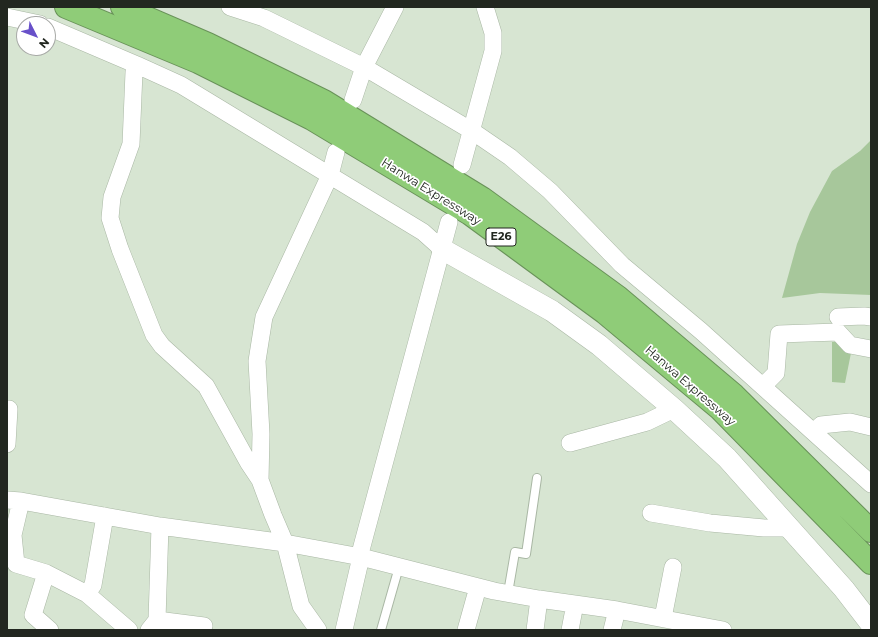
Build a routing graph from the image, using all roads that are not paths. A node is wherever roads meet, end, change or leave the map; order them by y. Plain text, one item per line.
1 (66, 7) edge
2 (122, 7) edge
3 (230, 7) edge
4 (395, 7) edge
5 (485, 7) edge
6 (56, 30) edge
7 (137, 65) junction
8 (364, 68) junction
9 (353, 100) dead end
10 (472, 131) junction
11 (336, 152) dead end
12 (462, 165) dead end
13 (330, 175) junction
14 (449, 222) dead end
15 (442, 249) junction
16 (838, 317) junction
17 (871, 318) edge
18 (871, 349) edge
19 (763, 386) junction
20 (9, 409) dead end
21 (674, 409) junction
22 (871, 427) edge
23 (814, 432) junction
24 (570, 443) dead end
25 (7, 444) edge
26 (537, 478) dead end
27 (260, 480) junction
28 (871, 484) edge
29 (14, 500) edge
30 (105, 516) junction
31 (659, 519) dead end
32 (160, 526) junction
33 (789, 528) junction
34 (871, 531) edge
35 (285, 543) junction
36 (361, 557) junction
37 (871, 563) edge
38 (673, 566) dead end
39 (399, 567) junction
40 (46, 572) junction
41 (478, 587) junction
42 (508, 593) junction
43 (87, 594) junction
44 (539, 599) junction
45 (575, 604) junction
46 (617, 610) junction
47 (663, 618) junction
48 (871, 624) edge
49 (153, 625) edge
50 (204, 626) dead end
51 (50, 630) edge
52 (129, 630) edge
53 (318, 630) edge
54 (344, 630) edge
55 (381, 630) edge
56 (466, 630) edge
57 (535, 630) edge
58 (570, 630) edge
59 (612, 630) edge
60 (723, 630) edge

1 - 37 highway, Hanwa Expressway / E26
2 - 34 highway, Hanwa Expressway / E26
3 - 8 street
4 - 8 street
5 - 10 street
6 - 7 street
7 - 13 street
7 - 27 street
8 - 9 street
8 - 10 street
10 - 12 street
10 - 19 street
11 - 13 street
13 - 15 street
13 - 27 street
14 - 15 street
15 - 21 street
15 - 36 street
16 - 17 street
16 - 18 street
16 - 19 street
19 - 23 street
20 - 25 street
21 - 24 street
21 - 33 street
22 - 23 street
23 - 28 street
26 - 42 lane
27 - 35 street
29 - 30 street
29 - 40 street
30 - 32 street
30 - 43 street
31 - 33 street
32 - 35 street
32 - 49 street
33 - 48 street
35 - 36 street
35 - 53 street
36 - 39 street
36 - 54 street
38 - 47 street
39 - 41 street
39 - 55 lane
40 - 43 street
40 - 51 street
41 - 42 street
41 - 56 street
42 - 44 street
43 - 52 street
44 - 45 street
44 - 57 street
45 - 46 street
45 - 58 street
46 - 47 street
46 - 59 street
47 - 60 street
49 - 50 street

